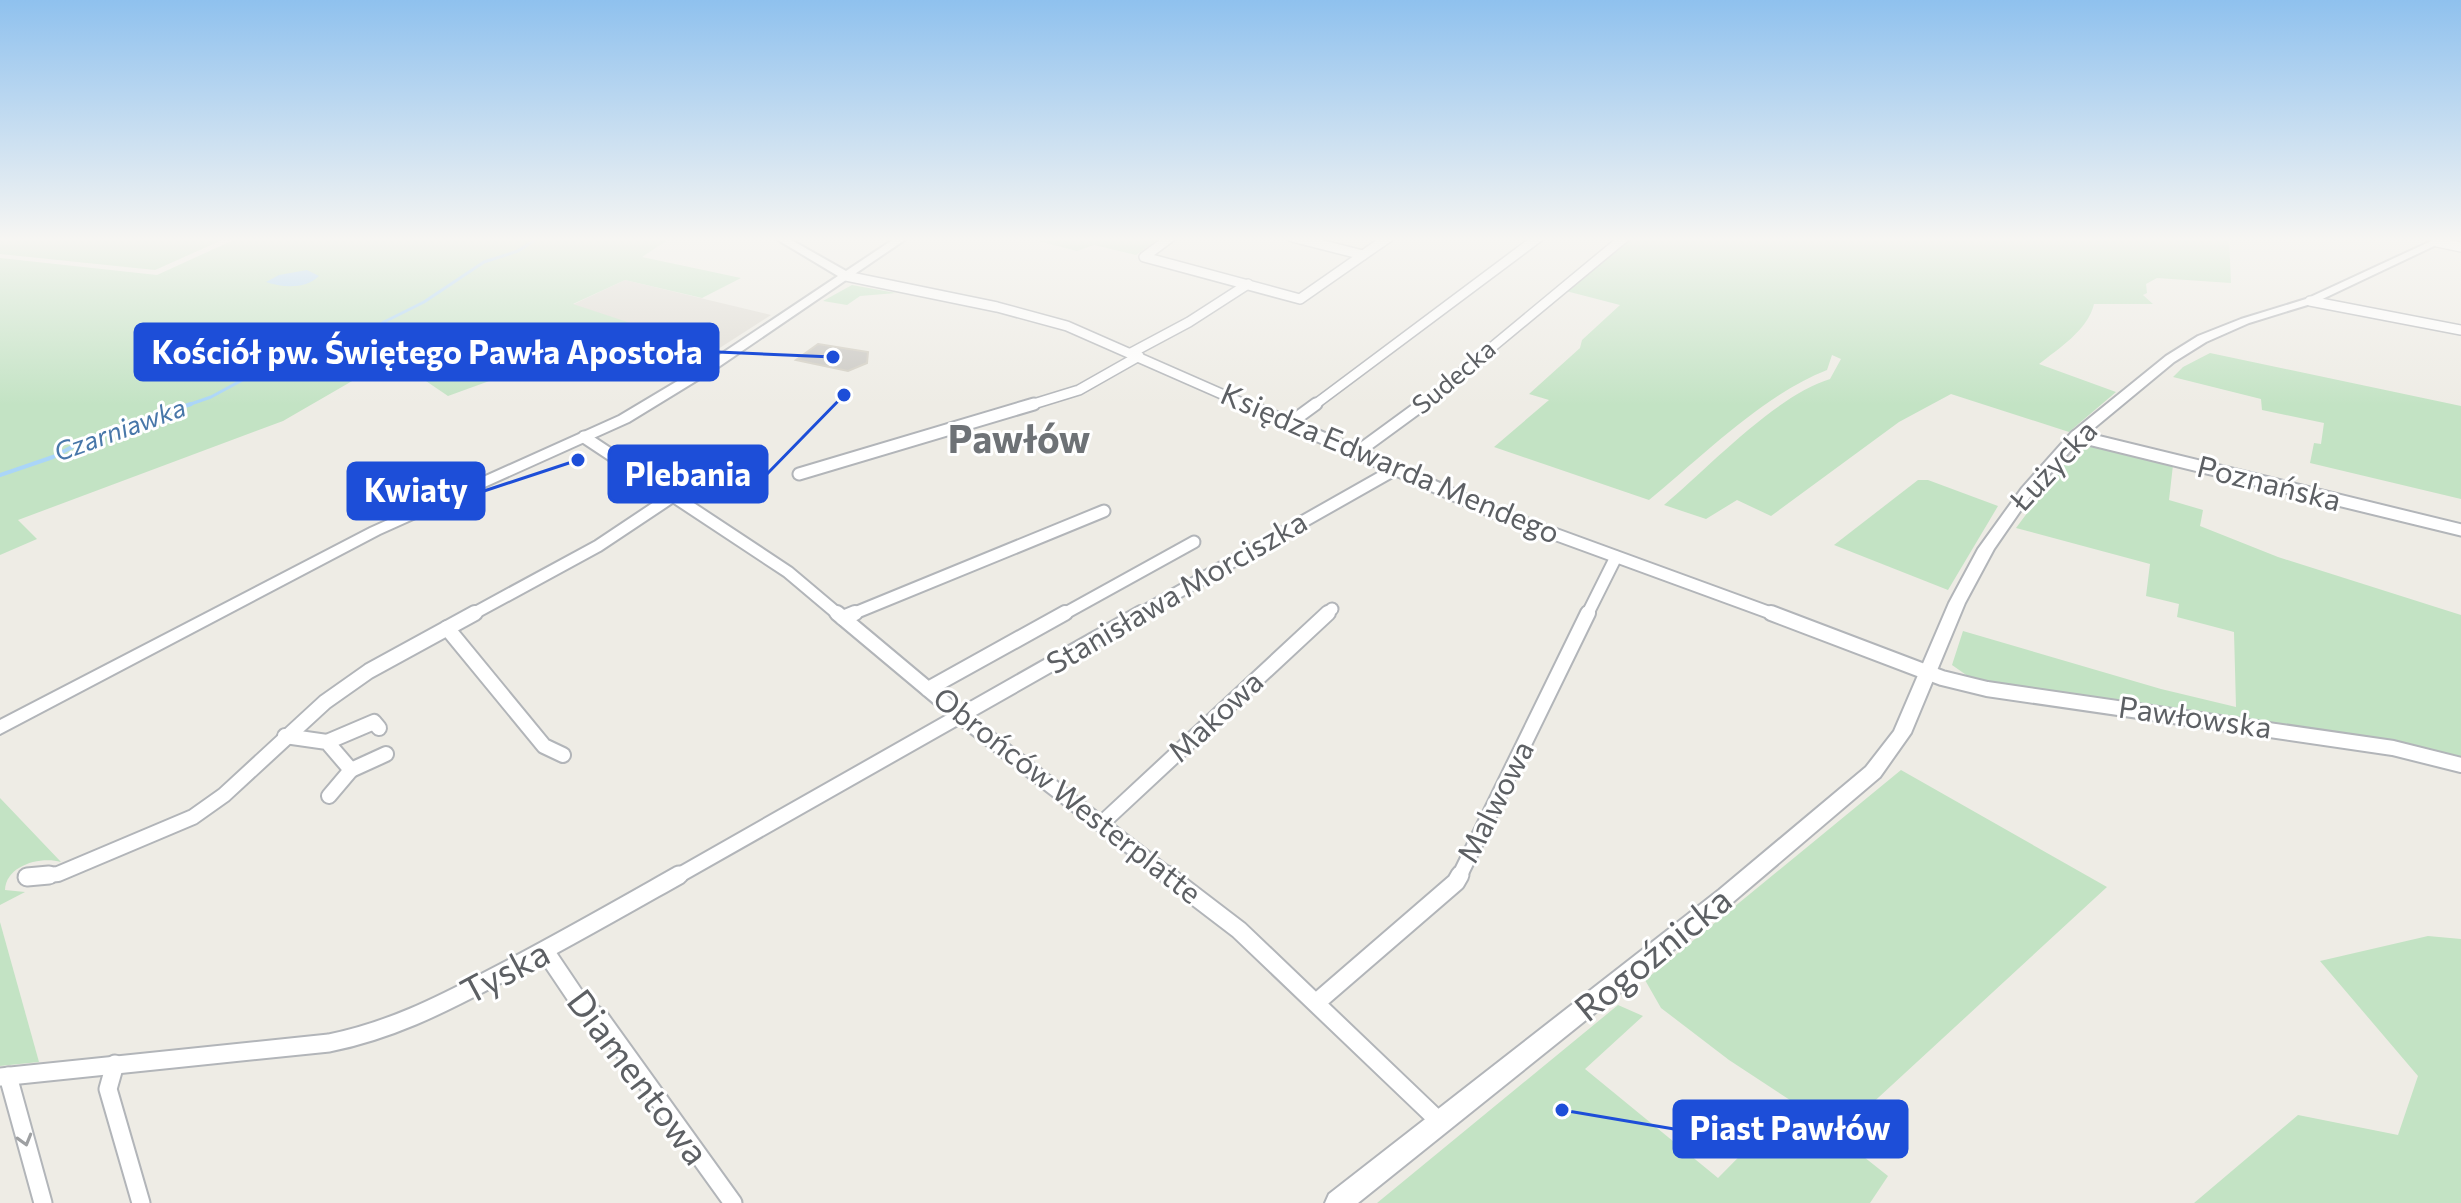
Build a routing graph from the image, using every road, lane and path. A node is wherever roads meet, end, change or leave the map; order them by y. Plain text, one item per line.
1 (820, 293) edge
2 (928, 293) edge
3 (1234, 293) edge
4 (1280, 293) edge
5 (1308, 293) edge
6 (1464, 293) edge
7 (1557, 293) edge
8 (2327, 293) edge
9 (2310, 301) junction
10 (2461, 330) edge
11 (1135, 355) junction
12 (1290, 423) junction
13 (2076, 436) junction
14 (584, 437) junction
15 (1356, 453) junction
16 (1394, 470) junction
17 (799, 474) dead end
18 (673, 496) junction
19 (1104, 511) dead end
20 (2461, 530) edge
21 (1194, 542) dead end
22 (1616, 557) junction
23 (1332, 609) dead end
24 (843, 618) junction
25 (447, 628) junction
26 (1929, 672) junction
27 (928, 689) junction
28 (960, 716) junction
29 (0, 728) edge
30 (379, 728) dead end
31 (285, 736) junction
32 (327, 742) junction
33 (386, 754) dead end
34 (563, 755) dead end
35 (2461, 765) edge
36 (351, 770) junction
37 (329, 796) dead end
38 (1101, 824) junction
39 (27, 877) dead end
40 (545, 951) junction
41 (1317, 1002) junction
42 (115, 1064) junction
43 (4, 1077) edge
44 (1440, 1122) junction
45 (43, 1203) edge
46 (141, 1203) edge
47 (733, 1203) edge
48 (1338, 1203) edge

1 - 14 street
2 - 11 street, Księdza Edwarda Mendego
3 - 11 street
4 - 5 street
6 - 12 street
7 - 15 street, Sudecka
8 - 9 street, Łużycka
9 - 10 street
9 - 13 street, Łużycka
11 - 12 street, Księdza Edwarda Mendego
11 - 17 street
12 - 15 street, Księdza Edwarda Mendego
13 - 20 street, Poznańska
13 - 26 street, Łużycka
14 - 18 street, Obrońców Westerplatte
14 - 29 street
15 - 16 street, Księdza Edwarda Mendego
16 - 22 street, Księdza Edwarda Mendego
16 - 28 street, Stanisława Morciszka
18 - 24 street, Obrońców Westerplatte
18 - 25 street
19 - 24 street
21 - 27 street
22 - 26 street, Księdza Edwarda Mendego
22 - 41 street, Malwowa
23 - 38 street, Makowa
24 - 27 street, Obrońców Westerplatte
25 - 31 street
25 - 34 street
26 - 35 street, Pawłowska
26 - 44 street, Rogoźnicka
27 - 28 street, Obrońców Westerplatte
28 - 38 street, Obrońców Westerplatte
28 - 40 street, Tyska
30 - 32 street
31 - 32 street
31 - 39 street
32 - 36 street
33 - 36 street
36 - 37 street
38 - 41 street, Obrońców Westerplatte
40 - 42 street, Tyska
40 - 47 street, Diamentowa
41 - 44 street, Obrońców Westerplatte
42 - 43 street, Tyska
42 - 46 street
43 -> 45 street
44 - 48 street, Rogoźnicka

